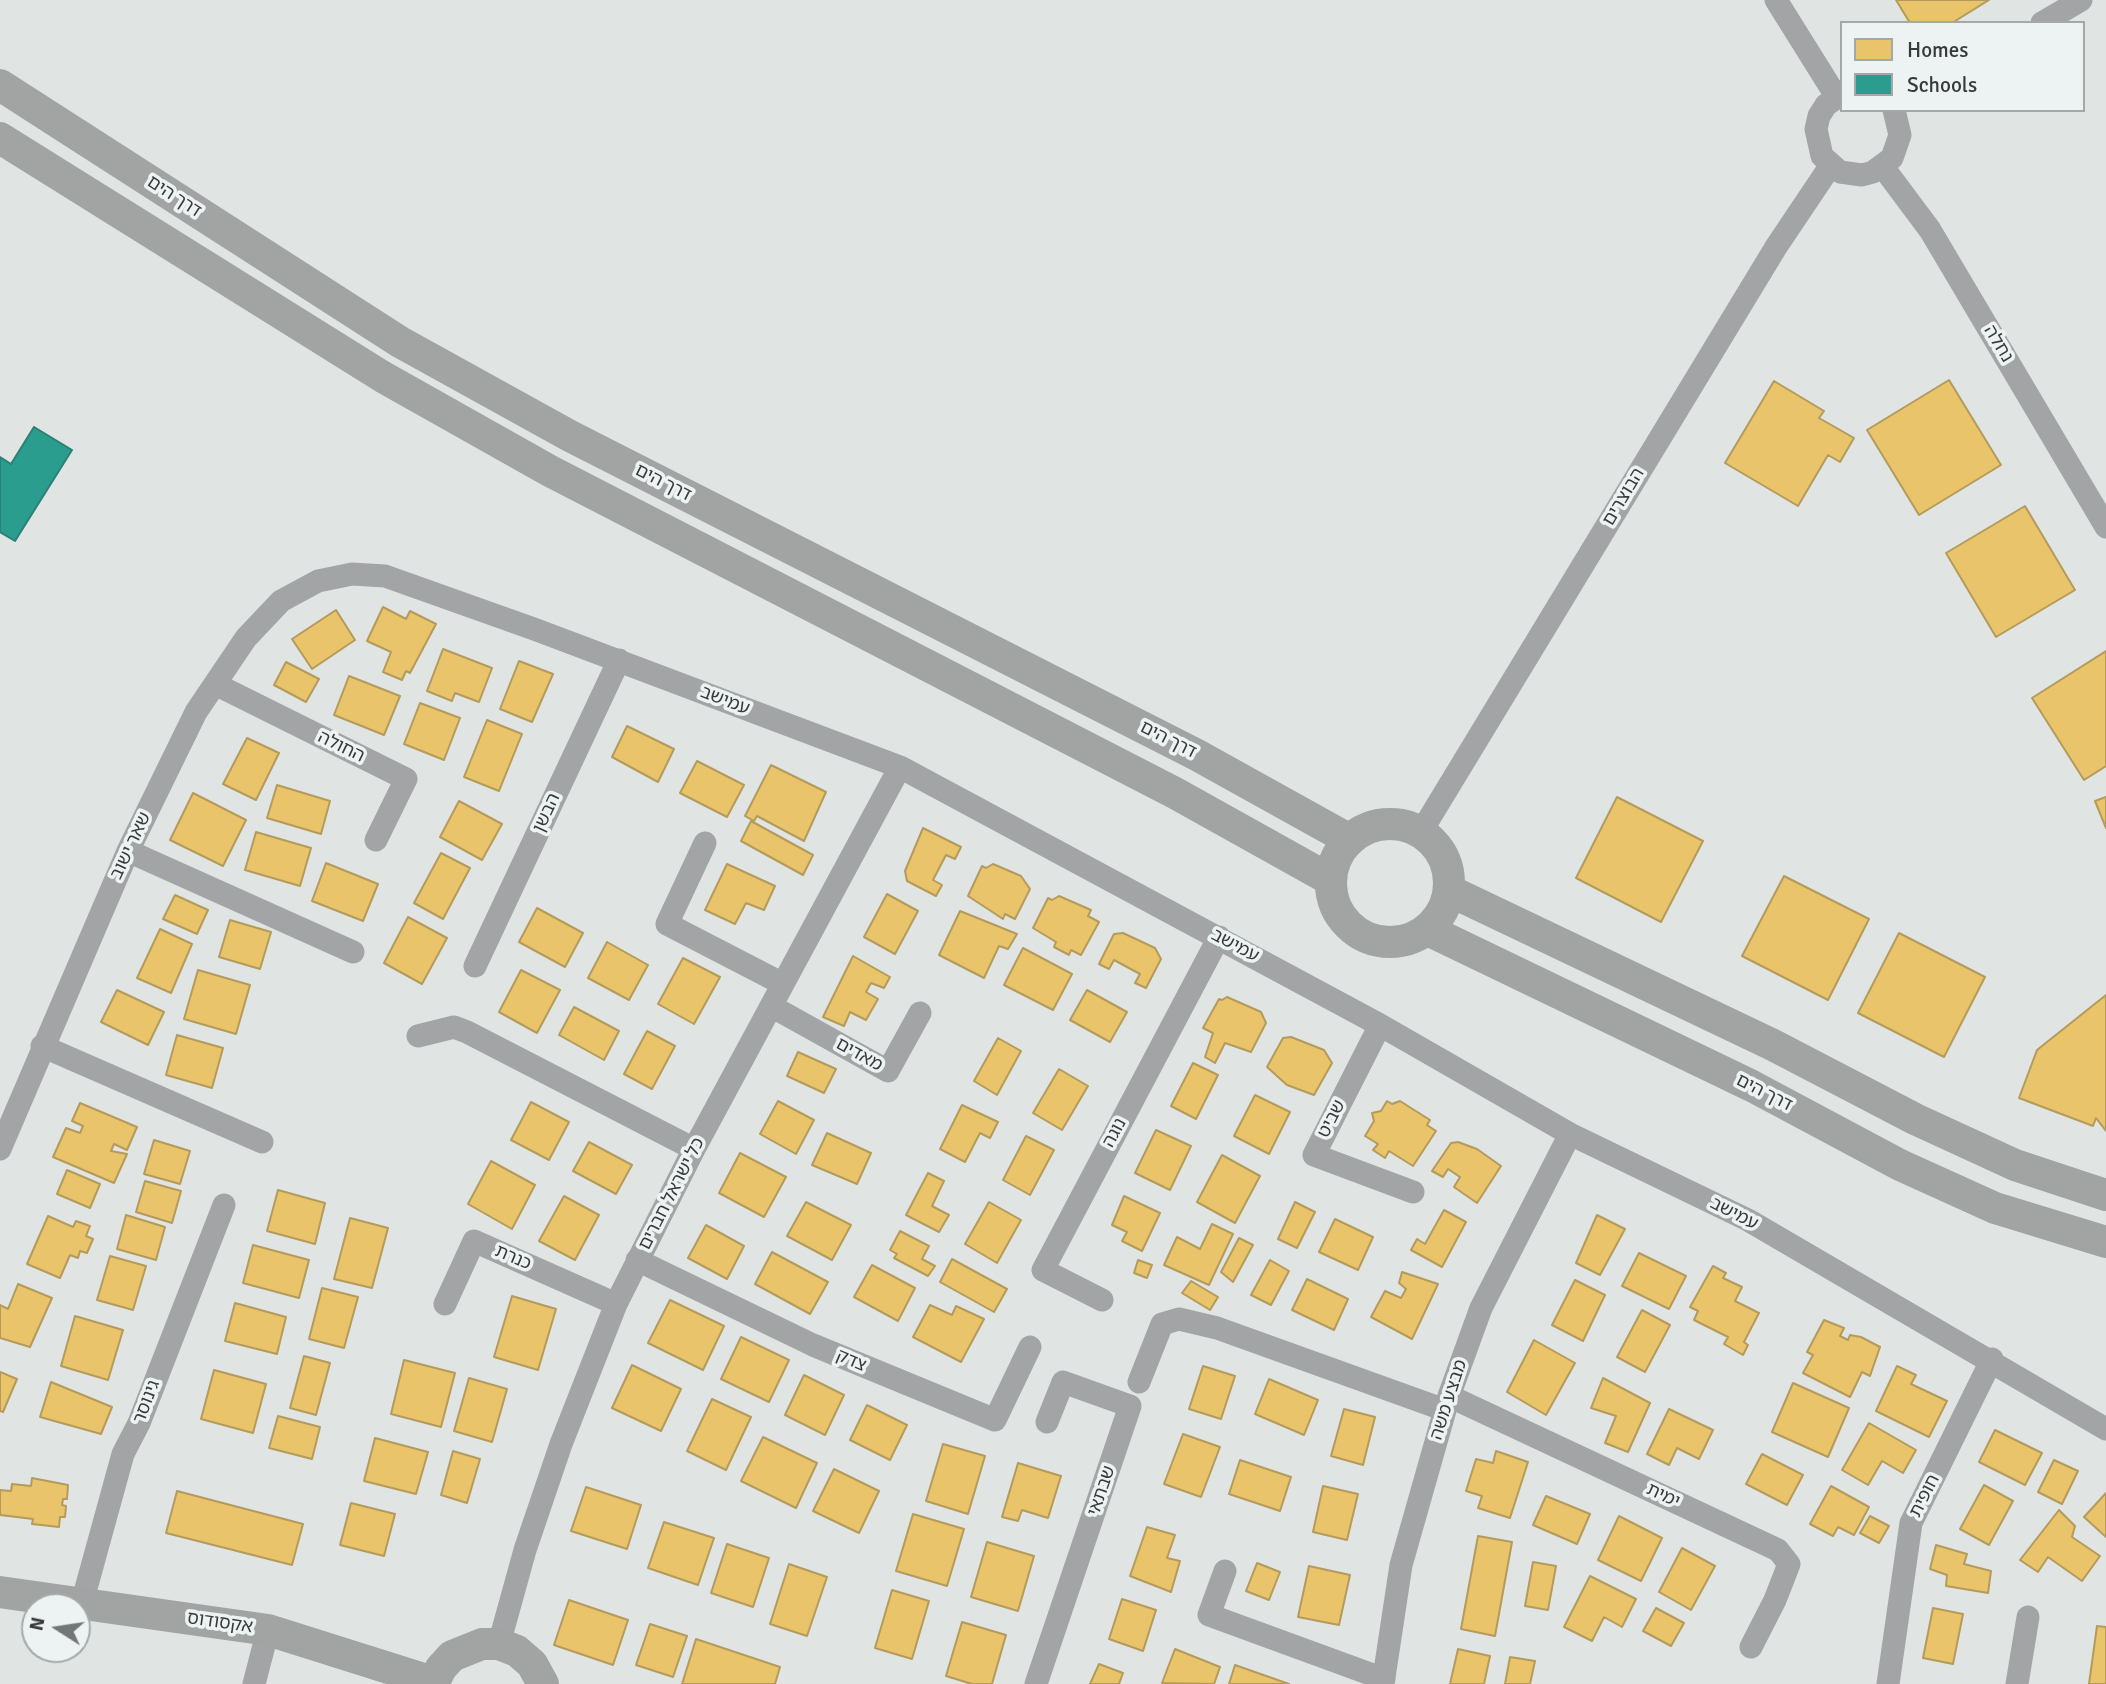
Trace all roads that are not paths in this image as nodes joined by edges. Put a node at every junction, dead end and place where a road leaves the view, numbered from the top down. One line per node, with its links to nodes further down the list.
1 (1776, 0): 5 (street)
2 (2081, 0): 3 (street)
3 (2045, 21)
4 (0, 85): 16 (street, דרך הים)
5 (1839, 95): 8 (street)
6 (1895, 112): 9 (street)
7 (0, 138): 20 (street)
8 (1831, 165): 9 (street); 15 (street, הבוצרים)
9 (1883, 167): 10 (street, נחלה)
10 (2106, 527)
11 (318, 581): 12 (street, עמישב); 13 (street, שאר ישוב)
12 (619, 660): 14 (street, עמישב); 25 (street, הבשן)
13 (215, 684): 17 (street, החולה); 19 (street, שאר ישוב)
14 (900, 767): 23 (street, עמישב); 26 (street, כל ישראל חברים)
15 (1421, 832): 16 (street); 21 (street)
16 (1350, 839): 20 (street)
17 (376, 840)
18 (705, 843): 26 (street)
19 (128, 851): 24 (street); 31 (street, שאר ישוב)
20 (1331, 880): 22 (street)
21 (1450, 891): 22 (street); 37 (street)
22 (1428, 930): 39 (street, דרך הים)
23 (1219, 937): 29 (street, עמישב); 41 (street, נוגה)
24 (353, 952)
25 (475, 966)
26 (783, 984): 27 (street, כל ישראל חברים)
27 (771, 1006): 28 (street, מאדים); 35 (street, כל ישראל חברים)
28 (920, 1013)
29 (1380, 1025): 32 (street, עמישב); 36 (street, שביט)
30 (418, 1036): 35 (street)
31 (42, 1046): 33 (street); 34 (street, שאר ישוב)
32 (1570, 1134): 45 (street, עמישב); 47 (street, מבצע משה)
33 (262, 1142)
34 (0, 1149)
35 (694, 1149): 40 (street, כל ישראל חברים)
36 (1413, 1192)
37 (2106, 1195)
38 (224, 1205): 52 (street, גינוסר)
39 (2106, 1242)
40 (637, 1260): 43 (street, כל ישראל חברים); 44 (street, צדק)
41 (1101, 1300)
42 (445, 1304): 43 (street, כנרת)
43 (616, 1304): 57 (street, כל ישראל חברים)
44 (1030, 1347)
45 (1992, 1359): 49 (street, עמישב); 64 (street, חופית)
46 (1139, 1382): 47 (street)
47 (1447, 1403): 58 (street, ימית); 59 (street, מבצע משה)
48 (1047, 1422): 63 (street, שבתאי)
49 (2106, 1429)
50 (1224, 1571): 59 (street)
51 (0, 1592): 53 (street, אקסודוס)
52 (85, 1593)
53 (21, 1595)
54 (91, 1604): 56 (street, אקסודוס)
55 (2028, 1617): 65 (street)
56 (268, 1630): 60 (street, אקסודוס); 61 (street)
57 (499, 1644): 60 (street); 62 (street)
58 (1751, 1647)
59 (1384, 1681)
60 (433, 1683)
61 (254, 1684)
62 (543, 1684)
63 (1036, 1684)
64 (1888, 1684)
65 (2017, 1684)

